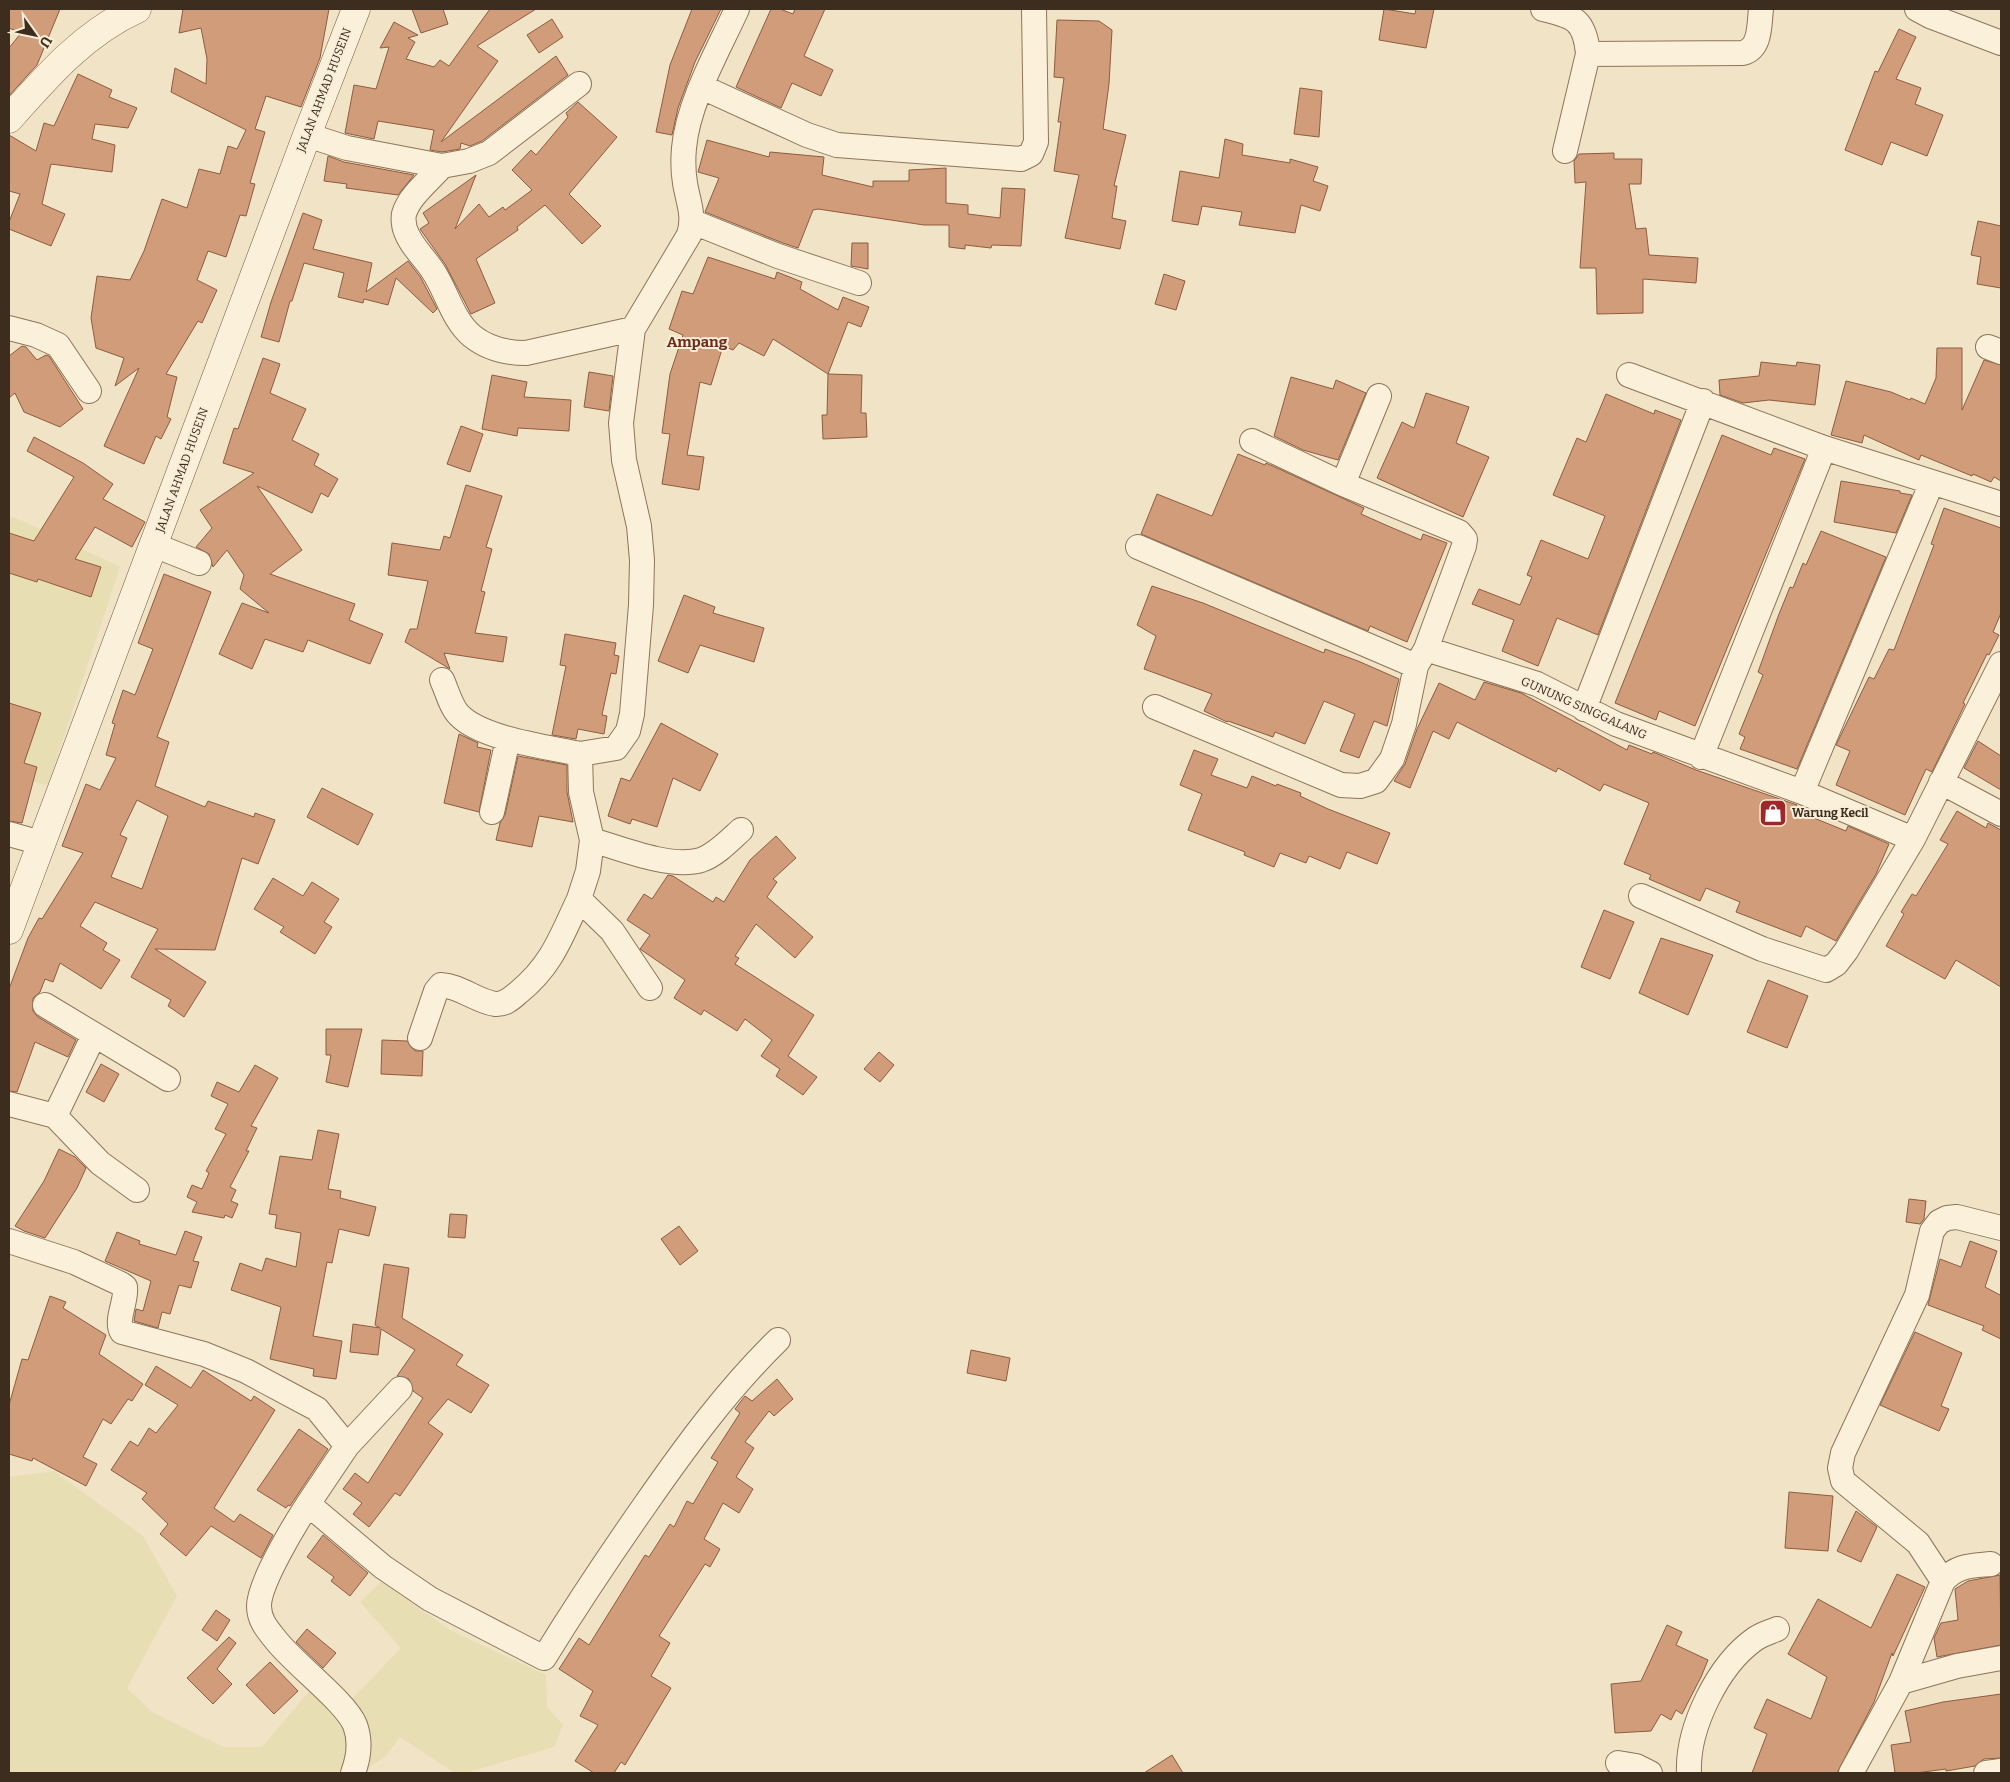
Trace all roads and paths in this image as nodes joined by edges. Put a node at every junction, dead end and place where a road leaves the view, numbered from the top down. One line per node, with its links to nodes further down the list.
1 (138, 9): 8 (main road)
2 (356, 9): 14 (main road, JALAN AHMAD HUSEIN)
3 (737, 9): 12 (street)
4 (1034, 9): 12 (street)
5 (1543, 9): 10 (street)
6 (1761, 9): 10 (street)
7 (1917, 9): 9 (street)
8 (109, 14): 13 (main road)
9 (2001, 43)
10 (1588, 54): 15 (street)
11 (579, 84): 16 (street)
12 (702, 87): 17 (street)
13 (9, 119)
14 (307, 135): 16 (street); 30 (main road, JALAN AHMAD HUSEIN)
15 (1565, 151)
16 (442, 166): 20 (street)
17 (693, 222): 18 (street); 20 (street)
18 (859, 283)
19 (9, 328): 22 (street)
20 (633, 329): 39 (street)
21 (1629, 375): 24 (street)
22 (88, 391)
23 (1379, 396): 28 (street)
24 (1703, 401): 26 (street); 37 (street)
25 (1252, 441): 28 (street)
26 (1824, 448): 27 (street); 40 (street)
27 (1932, 482): 29 (street); 42 (street)
28 (1344, 484): 33 (street)
29 (2001, 503)
30 (154, 545): 32 (street); 49 (main road, JALAN AHMAD HUSEIN)
31 (1138, 548): 33 (street, GUNUNG SINGGALANG)
32 (198, 563)
33 (1421, 657): 36 (street); 37 (street, GUNUNG SINGGALANG)
34 (2001, 664): 41 (street)
35 (442, 680): 38 (street)
36 (1155, 708)
37 (1584, 709): 40 (street, GUNUNG SINGGALANG)
38 (508, 739): 39 (street); 43 (street)
39 (580, 754): 48 (street)
40 (1700, 757): 42 (street, GUNUNG SINGGALANG)
41 (1941, 782): 44 (street); 47 (street)
42 (1802, 792): 47 (street, GUNUNG SINGGALANG)
43 (492, 812)
44 (2001, 814)
45 (741, 830): 48 (street)
46 (9, 834): 49 (street)
47 (1913, 839): 50 (street)
48 (592, 840): 51 (street)
49 (41, 843): 52 (main road, JALAN AHMAD HUSEIN)
50 (1641, 896)
51 (579, 899): 53 (street); 56 (street)
52 (9, 930)
53 (650, 988)
54 (46, 1005): 55 (street)
55 (94, 1035): 57 (street); 59 (street)
56 (420, 1038)
57 (168, 1079)
58 (9, 1104): 59 (street)
59 (55, 1116): 60 (street)
60 (137, 1190)
61 (2001, 1228): 68 (street)
62 (9, 1241): 65 (street)
63 (778, 1340): 66 (street)
64 (400, 1389): 65 (street)
65 (347, 1446): 66 (street)
66 (308, 1504): 74 (street)
67 (1991, 1564): 68 (street)
68 (1943, 1581): 71 (street)
69 (1777, 1629): 76 (street)
70 (2001, 1658): 71 (street)
71 (1901, 1682): 77 (street)
72 (1618, 1764): 75 (street)
73 (2001, 1771): 78 (street)
74 (353, 1773)
75 (1650, 1773)
76 (1689, 1773)
77 (1851, 1773)
78 (1986, 1773)

